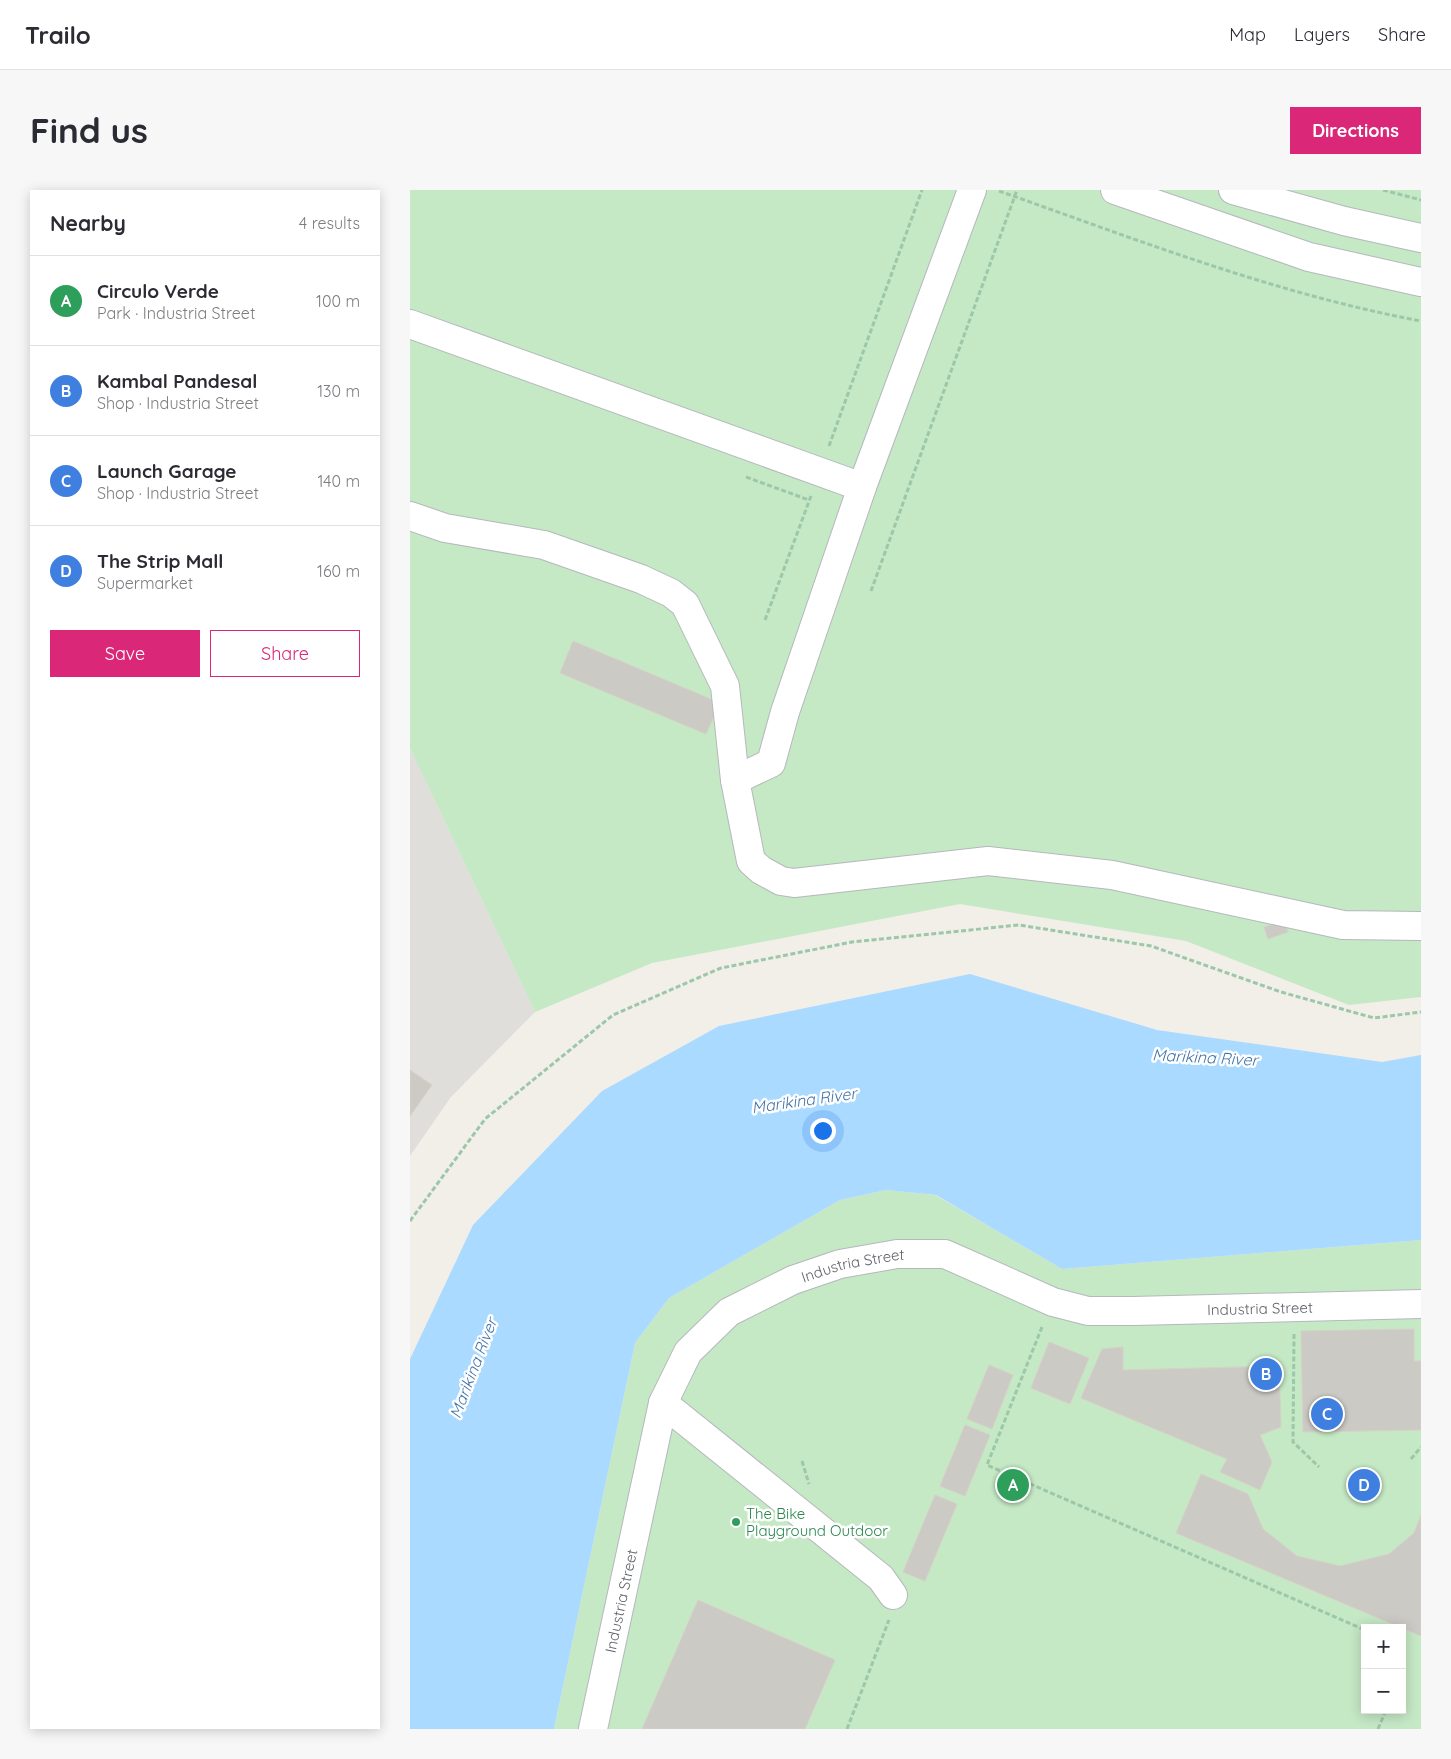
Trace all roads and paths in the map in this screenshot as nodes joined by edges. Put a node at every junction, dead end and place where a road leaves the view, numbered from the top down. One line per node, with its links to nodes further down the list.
1 (922, 190): 14 (path)
2 (972, 190): 15 (street)
3 (996, 190): 8 (path)
4 (1017, 190): 8 (path)
5 (1115, 190): 11 (street)
6 (1233, 190): 10 (street)
7 (1383, 190): 9 (path)
8 (1015, 196): 12 (path); 17 (path)
9 (1421, 200)
10 (1421, 238)
11 (1421, 282)
12 (1421, 321)
13 (410, 324): 14 (street)
14 (820, 472): 15 (street); 18 (path)
15 (862, 487): 19 (street)
16 (410, 516): 19 (street)
17 (871, 592)
18 (765, 620)
19 (735, 780): 20 (street)
20 (1421, 926)
21 (1421, 1012): 22 (path)
22 (410, 1221)
23 (1052, 1302): 25 (street, Industria Street); 26 (street, Industria Street); 31 (path)
24 (1421, 1304): 25 (street, Industria Street)
25 (1294, 1307): 29 (path)
26 (663, 1403): 30 (street); 33 (street, Industria Street)
27 (1421, 1447): 28 (path)
28 (1412, 1459)
29 (1319, 1466)
30 (893, 1595): 34 (path)
31 (1361, 1628)
32 (1384, 1714): 35 (path)
33 (593, 1729)
34 (847, 1729)
35 (1378, 1729)

